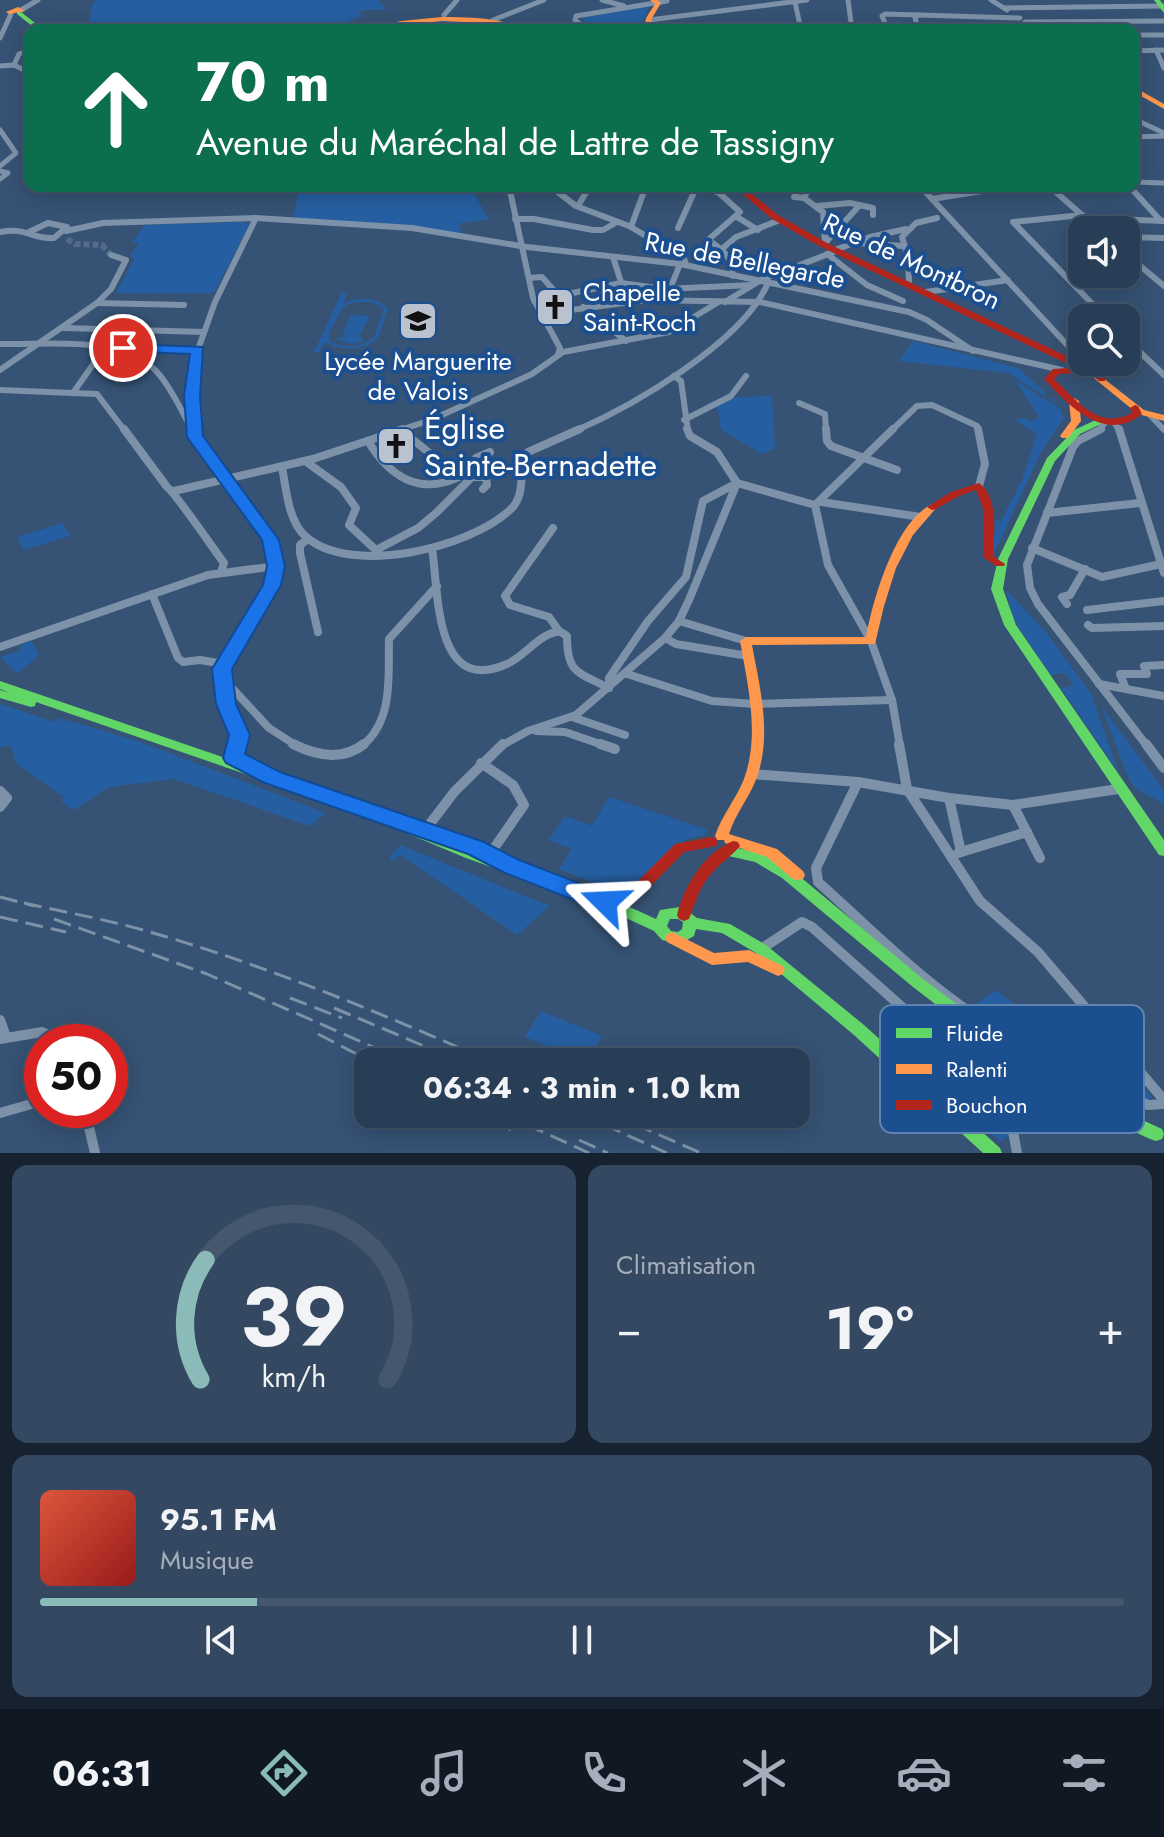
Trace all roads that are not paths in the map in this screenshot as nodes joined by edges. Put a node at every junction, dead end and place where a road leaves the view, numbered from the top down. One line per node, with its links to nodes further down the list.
1 (38, 0): 13 (street); 13 (street)
2 (457, 0): 14 (street)
3 (544, 0): 17 (street)
4 (602, 0): 11 (street)
5 (807, 0): 9 (street)
6 (848, 0): 27 (street)
7 (991, 0): 12 (street)
8 (659, 1): 11 (street); 24 (main road)
9 (795, 2): 25 (street); 26 (street)
10 (1162, 6): 12 (street)
11 (628, 7): 23 (street)
12 (1004, 8): 16 (street)
13 (12, 9): 20 (main road); 31 (street)
14 (444, 15): 17 (main road); 21 (main road)
15 (919, 15): 16 (street); 28 (street); 29 (street)
16 (1020, 18): 19 (street)
17 (493, 20): 22 (main road)
18 (1164, 21): 19 (street)
19 (1026, 22): 30 (street)
20 (33, 24)
21 (393, 24)
22 (506, 24)
23 (582, 24)
24 (648, 24)
25 (654, 24)
26 (800, 24)
27 (851, 24)
28 (884, 24)
29 (917, 24)
30 (1029, 24)
31 (2, 26): 34 (street)
32 (1140, 35): 33 (street)
33 (1164, 35)
34 (0, 38)
35 (1156, 50): 36 (street); 37 (street); 41 (street)
36 (1164, 50)
37 (1140, 51)
38 (24, 52): 39 (street)
39 (14, 65): 40 (street); 42 (street)
40 (0, 66)
41 (1164, 68)
42 (24, 70)
43 (1140, 93): 44 (main road)
44 (1164, 107)
45 (1140, 122): 47 (street)
46 (0, 130): 49 (street)
47 (1164, 134): 48 (street)
48 (1140, 136)
49 (2, 138): 50 (street)
50 (0, 169): 51 (street)
51 (0, 179)
52 (1164, 183): 53 (street)
53 (1140, 184)
54 (510, 192): 76 (street)
55 (554, 192): 68 (street)
56 (587, 192): 68 (street)
57 (644, 192): 82 (street)
58 (691, 192): 84 (street)
59 (718, 192): 72 (street)
60 (744, 192): 77 (main road, Rue de Montbron)
61 (808, 192): 69 (street)
62 (926, 192): 66 (street)
63 (976, 192): 66 (street)
64 (1054, 192): 71 (street)
65 (1139, 192): 80 (street)
66 (932, 199): 106 (street)
67 (860, 205): 69 (street); 70 (street); 97 (street)
68 (578, 206): 79 (street)
69 (818, 208): 97 (street)
70 (873, 215)
71 (1082, 216)
72 (737, 217): 87 (street); 96 (street)
73 (256, 218): 83 (street, Rue de Bellegarde); 94 (street, Rue de Bellegarde); 127 (street)
74 (937, 218): 85 (street)
75 (1068, 218): 104 (street)
76 (515, 219): 79 (street); 94 (street)
77 (780, 220): 87 (street); 97 (main road, Rue de Montbron)
78 (1140, 221): 80 (street)
79 (617, 222): 82 (street)
80 (1163, 222)
81 (39, 225): 83 (street); 86 (street); 88 (street)
82 (631, 227): 100 (street)
83 (64, 228): 89 (street)
84 (678, 228)
85 (906, 229): 93 (street); 95 (street)
86 (1, 230): 88 (street)
87 (758, 230): 96 (street)
88 (29, 232): 89 (street)
89 (58, 236): 92 (street)
90 (1140, 237): 91 (street)
91 (1164, 238)
92 (67, 239)
93 (853, 243): 95 (street); 97 (street)
94 (522, 246): 99 (street, Rue de Bellegarde); 103 (street)
95 (904, 246): 110 (street)
96 (723, 248): 102 (street)
97 (829, 248): 107 (street); 110 (main road, Rue de Montbron); 118 (street)
98 (111, 255): 120 (street)
99 (613, 257): 100 (street, Rue de Bellegarde); 109 (street)
100 (683, 264): 102 (street, Rue de Bellegarde); 113 (street)
101 (1140, 264): 105 (street)
102 (733, 276): 107 (street, Rue de Bellegarde)
103 (529, 278): 115 (street); 117 (street)
104 (1068, 279)
105 (1160, 279): 111 (street)
106 (1008, 280): 114 (street); 137 (street)
107 (755, 283): 108 (street, Rue de Bellegarde); 113 (street); 121 (street)
108 (768, 283): 119 (street); 125 (street, Rue de Bellegarde)
109 (623, 284): 113 (street); 115 (street); 116 (street)
110 (908, 284): 114 (main road, Rue de Montbron); 118 (street)
111 (1164, 286)
112 (1077, 288): 122 (street)
113 (670, 289)
114 (926, 292): 142 (main road, Rue de Montbron)
115 (556, 295): 117 (street); 124 (street)
116 (635, 300): 121 (street); 124 (street)
117 (534, 301): 132 (street)
118 (903, 301): 125 (street)
119 (760, 302): 121 (street); 129 (street); 148 (street)
120 (97, 303): 123 (street); 126 (street)
121 (721, 303): 128 (street)
122 (1092, 304)
123 (184, 305)
124 (583, 307): 128 (street)
125 (915, 314): 129 (street, Rue de Bellegarde)
126 (63, 328): 127 (street); 131 (street)
127 (204, 332): 135 (street)
128 (626, 341): 136 (street)
129 (949, 343): 143 (street)
130 (0, 344): 131 (street)
131 (39, 344): 133 (street); 146 (street)
132 (558, 345): 136 (street); 141 (street)
133 (106, 346): 134 (street); 153 (street)
134 (121, 348): 135 (street); 162 (street)
135 (198, 350): 162 (street)
136 (574, 350): 141 (street)
137 (1068, 351)
138 (1140, 352): 140 (street)
139 (1140, 356): 140 (street)
140 (1144, 356): 147 (street)
141 (557, 357): 160 (street)
142 (1068, 359)
143 (1023, 362): 144 (street); 151 (street)
144 (1068, 364)
145 (1068, 368): 151 (main road)
146 (0, 370)
147 (1164, 375)
148 (674, 376): 158 (street); 183 (street)
149 (746, 376): 158 (street)
150 (1096, 376): 156 (main road, Rue de Montbron)
151 (1049, 379): 154 (main road)
152 (0, 390): 153 (street)
153 (73, 393): 176 (street)
154 (1074, 401): 159 (main road); 186 (main road)
155 (799, 403): 165 (street)
156 (1135, 408): 157 (main road); 159 (main road)
157 (1158, 418): 159 (main road); 161 (street)
158 (684, 420): 174 (street)
159 (1105, 423): 169 (main road); 170 (street); 177 (street)
160 (401, 430): 163 (street); 163 (street)
161 (1164, 430)
162 (194, 434): 172 (street)
163 (368, 441): 166 (street)
164 (490, 452): 171 (street)
165 (863, 459): 168 (street); 173 (street); 178 (street)
166 (305, 461): 167 (street); 185 (street)
167 (282, 467): 172 (street); 182 (street)
168 (897, 470)
169 (1045, 470): 170 (street); 186 (main road)
170 (1061, 476): 179 (street)
171 (472, 477): 175 (street); 185 (street)
172 (225, 479): 176 (street); 187 (street)
173 (979, 486): 180 (main road); 186 (main road)
174 (736, 488): 178 (street); 196 (street); 213 (street)
175 (483, 489)
176 (174, 491): 190 (street)
177 (1140, 503): 179 (street); 188 (street)
178 (818, 504): 180 (street); 203 (street)
179 (1047, 513): 184 (street)
180 (921, 517): 203 (main road)
181 (553, 528): 199 (street)
182 (308, 539): 185 (street); 200 (street)
183 (432, 548): 185 (street); 191 (street)
184 (1032, 548): 189 (street); 210 (street)
185 (379, 551)
186 (998, 564): 230 (main road); 236 (main road)
187 (276, 566): 190 (street); 206 (street)
188 (1162, 567): 189 (street)
189 (1085, 569): 194 (street)
190 (221, 572): 192 (street)
191 (437, 586): 199 (street); 212 (street)
192 (152, 594): 204 (street); 206 (street)
193 (1164, 601): 195 (street)
194 (1067, 604)
195 (1087, 610)
196 (679, 621): 201 (street); 202 (street)
197 (1088, 625): 198 (street)
198 (1164, 626)
199 (559, 631): 213 (street)
200 (318, 632)
201 (665, 638): 205 (street); 208 (street)
202 (746, 641): 203 (main road); 205 (main road)
203 (871, 641): 217 (street)
204 (0, 646)
205 (748, 656): 218 (main road)
206 (224, 664): 212 (street)
207 (1164, 665): 214 (street)
208 (627, 674): 213 (street); 218 (street)
209 (0, 677): 221 (main road)
210 (1098, 683): 214 (street); 226 (street)
211 (0, 685): 221 (main road)
212 (222, 687): 224 (street)
213 (609, 688): 219 (street)
214 (1126, 689): 216 (street)
215 (0, 694): 221 (main road)
216 (1164, 696)
217 (892, 700): 218 (street); 229 (street)
218 (755, 704): 227 (main road)
219 (572, 717): 220 (street); 222 (street)
220 (528, 731): 223 (street); 225 (street)
221 (143, 733): 224 (main road)
222 (625, 735)
223 (615, 749)
224 (231, 760): 235 (main road)
225 (481, 763): 237 (street); 241 (street)
226 (1164, 768)
227 (752, 774): 228 (street); 239 (main road)
228 (858, 782): 229 (street); 255 (street)
229 (907, 789): 232 (street); 242 (street)
230 (1118, 789): 233 (street); 236 (main road)
231 (1, 790): 234 (street)
232 (949, 798): 233 (street); 242 (street)
233 (1013, 805): 238 (street)
234 (0, 807)
235 (361, 809): 237 (main road); 237 (main road)
236 (1137, 813): 240 (main road)
237 (426, 830): 241 (main road); 244 (main road)
238 (1027, 832): 242 (street); 243 (street)
239 (721, 845): 245 (main road); 246 (main road); 247 (main road); 254 (main road)
240 (1164, 851)
241 (490, 854): 244 (main road)
242 (956, 854): 256 (street)
243 (1040, 858)
244 (511, 866): 245 (main road)
245 (548, 880): 247 (main road)
246 (687, 918): 247 (main road); 248 (main road); 249 (main road)
247 (663, 919): 248 (main road)
248 (672, 938): 251 (main road)
249 (738, 938): 250 (main road); 251 (main road)
250 (761, 949): 252 (main road); 253 (street)
251 (734, 957): 252 (main road)
252 (790, 976): 260 (main road)
253 (901, 1005)
254 (945, 1005)
255 (960, 1005)
256 (1083, 1005)
257 (0, 1020): 259 (street)
258 (24, 1034): 259 (street)
259 (3, 1038)
260 (880, 1049)
261 (1144, 1078): 262 (street)
262 (1164, 1102): 263 (street)
263 (1144, 1103)
264 (24, 1106): 265 (street)
265 (0, 1113)
266 (89, 1128): 271 (street)
267 (1144, 1128): 270 (main road)
268 (972, 1133): 272 (main road)
269 (1013, 1133): 273 (street)
270 (1156, 1134)
271 (95, 1153)
272 (994, 1153)
273 (1017, 1153)

